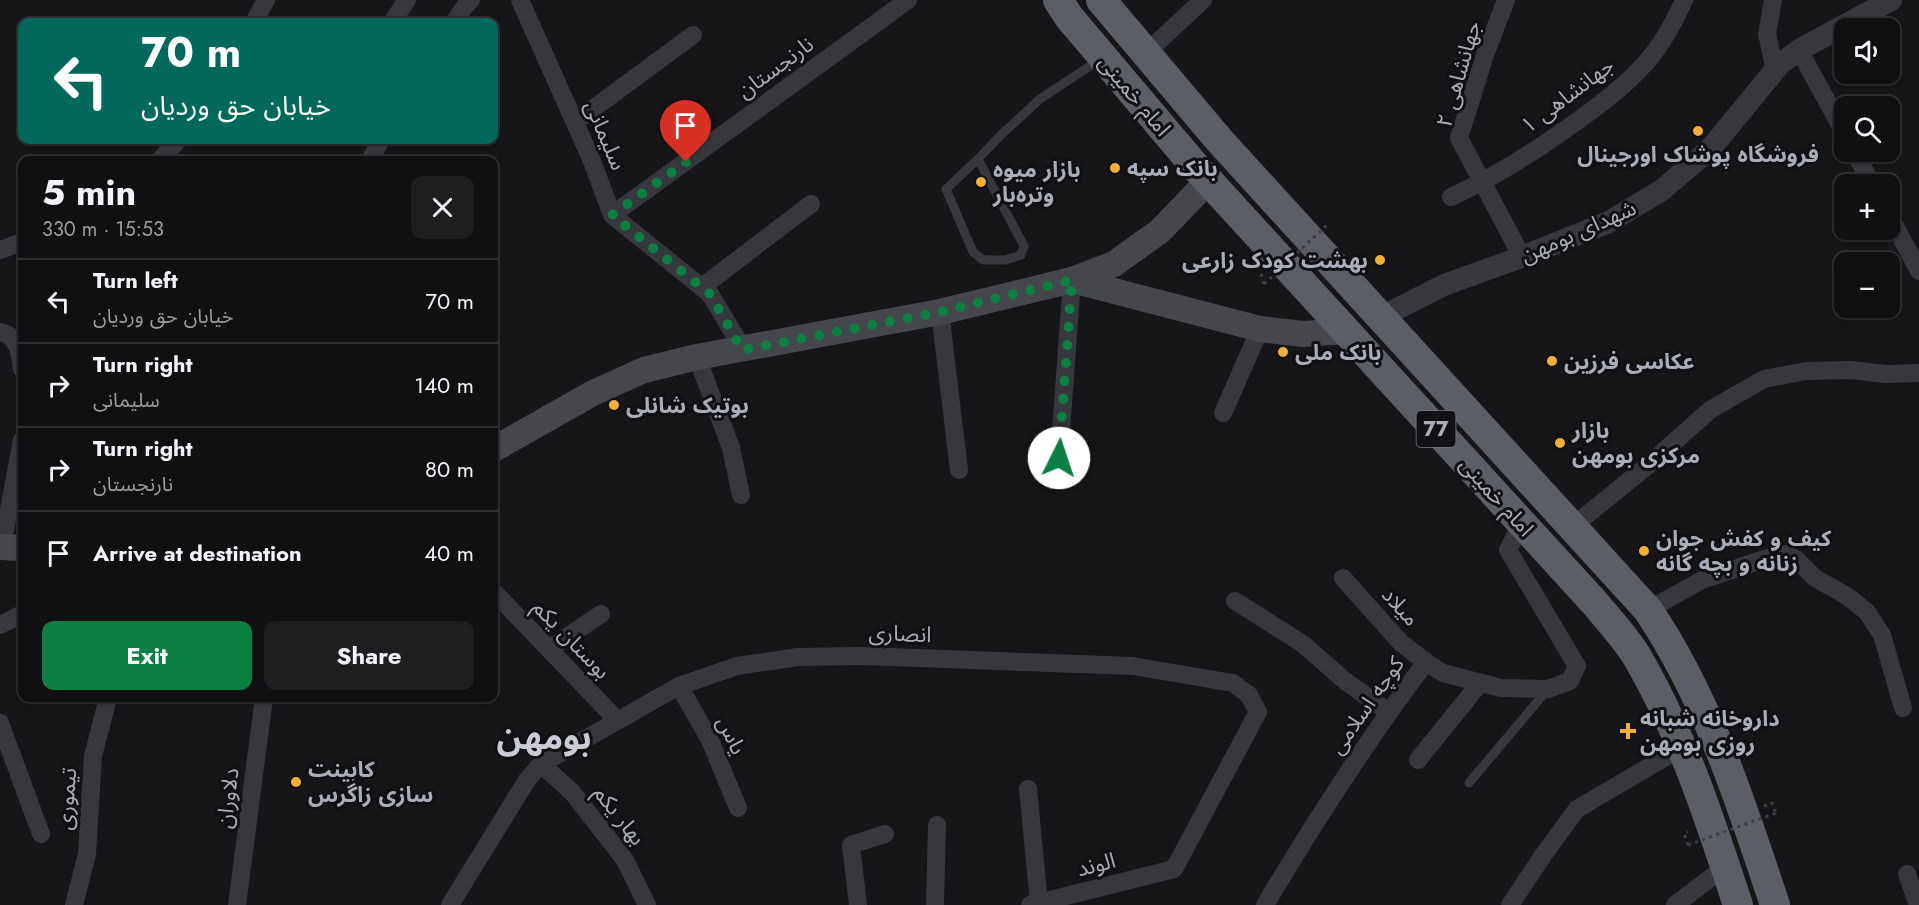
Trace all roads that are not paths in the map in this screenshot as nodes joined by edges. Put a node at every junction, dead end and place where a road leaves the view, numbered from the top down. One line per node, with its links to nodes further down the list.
1 (266, 0): 13 (street)
2 (407, 0): 14 (street)
3 (471, 0): 15 (street)
4 (520, 0): 22 (street, سلیمانی)
5 (908, 0): 30 (street, نارنجستان)
6 (1058, 0): 19 (highway, امام خمینی / 77)
7 (1101, 0): 18 (highway, امام خمینی / 77)
8 (1203, 0): 18 (street)
9 (1506, 0): 27 (street, جهانشاهی ۲)
10 (1683, 0): 27 (street, جهانشاهی ۱)
11 (1773, 0): 20 (street)
12 (1891, 0): 17 (street, شهدای بومهن)
13 (256, 18)
14 (395, 18)
15 (457, 18)
16 (693, 35): 22 (street)
17 (1799, 50): 20 (street, شهدای بومهن); 21 (street)
18 (1146, 53): 39 (highway, امام خمینی / 77)
19 (1104, 57): 25 (lane); 26 (highway, امام خمینی / 77)
20 (1775, 70): 34 (street, شهدای بومهن)
21 (1834, 114)
22 (575, 122): 30 (street, سلیمانی)
23 (174, 144): 24 (street)
24 (164, 156)
25 (978, 159): 25 (lane)
26 (1209, 180): 36 (main road); 42 (highway, امام خمینی / 77)
27 (1483, 183): 28 (street, جهانشاهی ۱); 34 (street, جهانشاهی ۲)
28 (1451, 197)
29 (811, 204): 37 (street)
30 (612, 215): 37 (street)
31 (1900, 236): 35 (street)
32 (18, 243): 33 (street)
33 (0, 250)
34 (1522, 257): 39 (street, شهدای بومهن)
35 (1919, 271)
36 (1072, 280): 38 (main road); 40 (main road); 49 (street)
37 (702, 287): 44 (street)
38 (940, 312): 44 (main road); 50 (street)
39 (1382, 317): 54 (highway, امام خمینی / 77)
40 (1260, 329): 42 (main road); 47 (street)
41 (0, 332): 43 (street)
42 (1347, 332): 53 (highway, امام خمینی / 77)
43 (18, 345)
44 (742, 350): 45 (main road)
45 (697, 357): 48 (main road); 52 (street)
46 (1919, 373): 54 (street)
47 (1224, 413)
48 (498, 447)
49 (1059, 458)
50 (959, 470)
51 (18, 471): 55 (street)
52 (741, 495)
53 (1522, 523): 67 (street); 74 (highway, امام خمینی / 77)
54 (1573, 526): 59 (highway, امام خمینی / 77)
55 (8, 547)
56 (1344, 578): 64 (street, میلاد)
57 (498, 596): 63 (street, بوستان یکم)
58 (1235, 601): 71 (street)
59 (1648, 610): 70 (street); 98 (highway, امام خمینی / 77)
60 (601, 614): 63 (street)
61 (18, 616): 62 (street)
62 (0, 625)
63 (549, 649): 72 (street, بوستان یکم)
64 (1426, 662): 65 (street, کوچه اسلامی); 71 (street, کوچه اسلامی)
65 (1480, 683): 67 (street, کوچه اسلامی); 76 (street)
66 (679, 686): 72 (street, انصاری); 80 (street, یاس); 85 (street, انصاری)
67 (1548, 689): 78 (lane)
68 (107, 702): 88 (street, تیموری)
69 (263, 702): 89 (street, دلاوران)
70 (1903, 708)
71 (1388, 712): 94 (street, کوچه اسلامی)
72 (617, 720): 77 (street, انصاری)
73 (0, 723): 75 (street)
74 (1681, 748): 84 (highway, امام خمینی / 77); 95 (street)
75 (6, 755): 82 (street)
76 (1418, 760)
77 (541, 764): 90 (street, انصاری); 91 (street, بهار یکم)
78 (1469, 783)
79 (1028, 789): 87 (street)
80 (738, 808)
81 (937, 825): 93 (street)
82 (41, 834)
83 (885, 834): 92 (street)
84 (1725, 867): 96 (street); 97 (highway, امام خمینی / 77)
85 (1174, 869): 87 (street, الوند)
86 (1907, 874): 99 (street)
87 (1034, 904)
88 (74, 905)
89 (237, 905)
90 (450, 905)
91 (646, 905)
92 (858, 905)
93 (935, 905)
94 (1265, 905)
95 (1510, 905)
96 (1675, 905)
97 (1738, 905)
98 (1774, 905)
99 (1918, 905)

